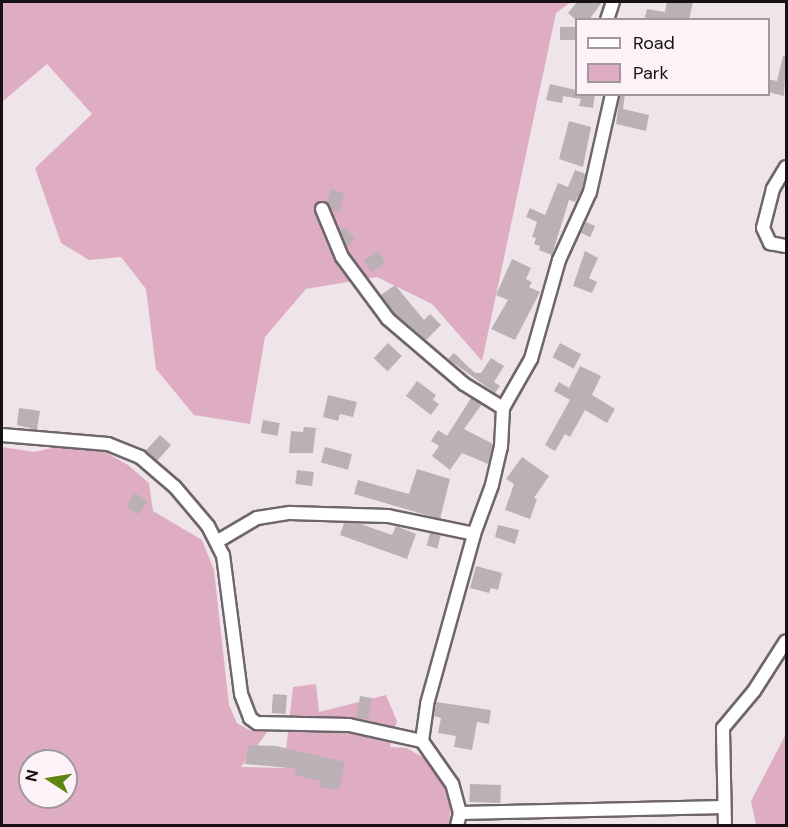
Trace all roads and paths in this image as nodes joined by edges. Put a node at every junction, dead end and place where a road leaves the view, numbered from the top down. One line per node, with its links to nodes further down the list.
1 (613, 2): 2 (street)
2 (608, 18)
3 (612, 96): 7 (street)
4 (786, 167): 6 (street)
5 (322, 209): 7 (street)
6 (786, 246)
7 (503, 408): 9 (street)
8 (2, 435): 10 (street)
9 (474, 534): 10 (street); 12 (street)
10 (218, 541): 12 (street)
11 (786, 641): 13 (street)
12 (422, 741): 14 (street)
13 (724, 807): 14 (street); 15 (street)
14 (458, 819)
15 (725, 825)

